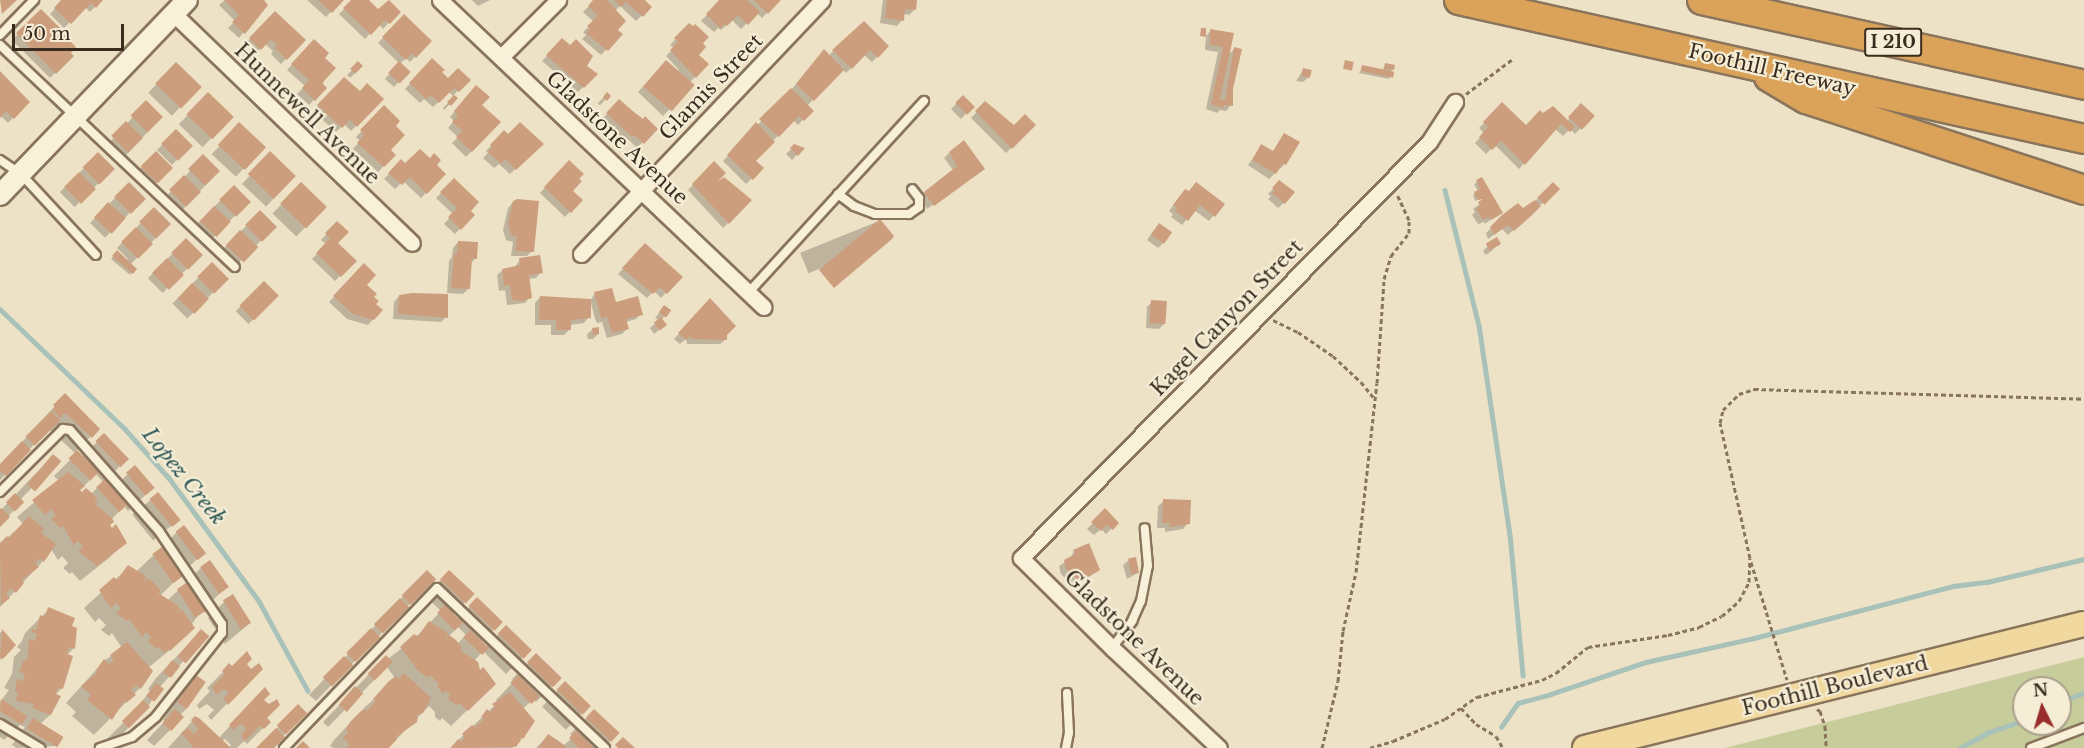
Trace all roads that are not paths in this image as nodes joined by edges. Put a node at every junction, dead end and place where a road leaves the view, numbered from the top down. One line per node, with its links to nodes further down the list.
1 (34, 0): 8 (lane)
2 (440, 0): 10 (street, Gladstone Avenue)
3 (558, 0): 10 (street)
4 (822, 0): 20 (street, Glamis Street)
5 (1459, 0): 11 (highway, Foothill Freeway)
6 (1702, 0): 12 (highway, I 210)
7 (180, 7): 15 (street); 24 (street, Hunnewell Avenue)
8 (0, 35)
9 (0, 45): 15 (lane)
10 (501, 57): 20 (street, Gladstone Avenue)
11 (1749, 64): 16 (highway, Foothill Freeway); 21 (highway)
12 (2084, 85)
13 (924, 101): 22 (lane)
14 (1455, 102): 32 (street, Kagel Canyon Street)
15 (76, 116): 18 (street); 27 (lane)
16 (2084, 139)
17 (0, 160): 18 (lane)
18 (21, 174): 23 (street); 26 (lane)
19 (912, 189): 22 (lane)
20 (642, 190): 25 (street, Glamis Street); 28 (street, Gladstone Avenue)
21 (2084, 190)
22 (838, 194): 28 (lane)
23 (0, 195)
24 (412, 243)
25 (580, 254)
26 (96, 255)
27 (235, 267)
28 (749, 292): 29 (street, Gladstone Avenue)
29 (764, 307)
30 (0, 492): 39 (lane)
31 (1145, 528): 34 (lane)
32 (1021, 558): 34 (street, Gladstone Avenue)
33 (2084, 624): 44 (main road, Foothill Boulevard)
34 (1112, 648): 43 (street, Gladstone Avenue)
35 (1068, 693): 42 (lane)
36 (0, 724): 38 (lane)
37 (2084, 728): 45 (lane)
38 (40, 748)
39 (100, 748)
40 (284, 748): 41 (lane)
41 (605, 748)
42 (1066, 748)
43 (1218, 748)
44 (1585, 748)
45 (2031, 748)

